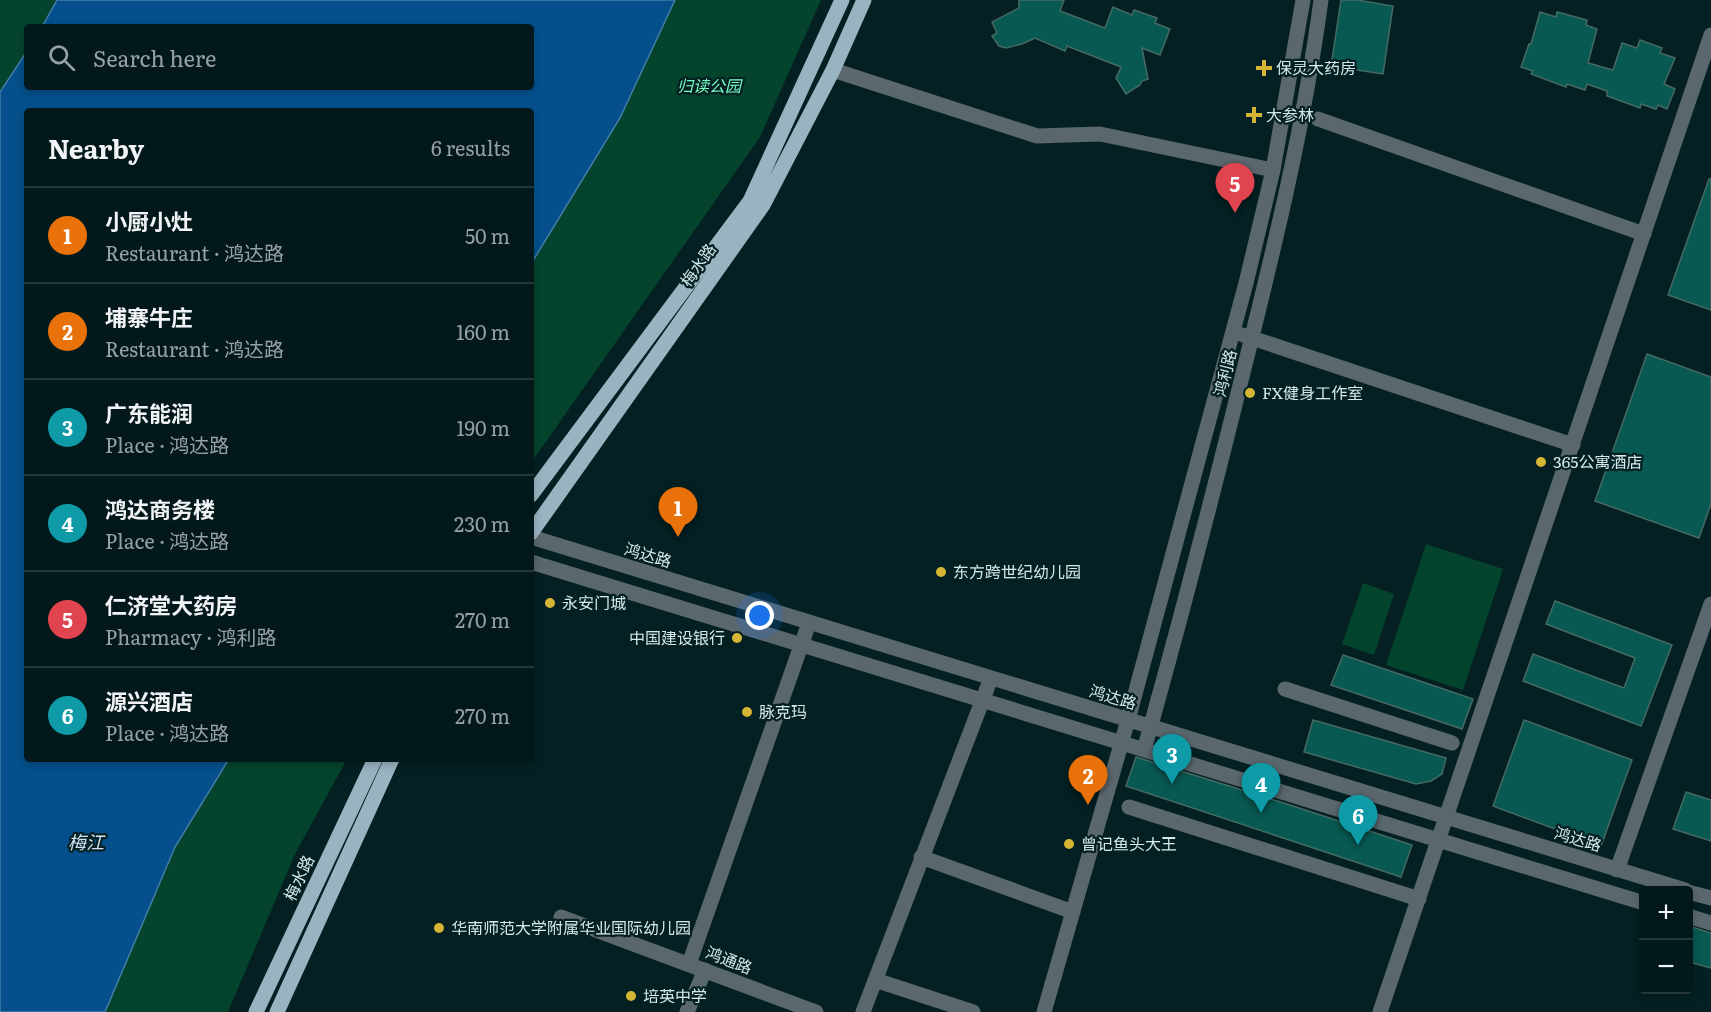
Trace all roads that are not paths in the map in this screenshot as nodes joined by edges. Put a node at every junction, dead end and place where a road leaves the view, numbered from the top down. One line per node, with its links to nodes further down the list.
1 (842, 0): 13 (main road, 梅水路)
2 (864, 0): 6 (main road, 梅水路)
3 (1304, 0): 8 (street, 鸿利路)
4 (1321, 0): 11 (street, 鸿利路)
5 (1711, 35): 9 (street)
6 (833, 70): 8 (street); 14 (main road, 梅水路)
7 (1318, 119): 9 (street)
8 (1272, 170): 10 (street, 鸿利路)
9 (1644, 234): 12 (street)
10 (1233, 332): 11 (street); 23 (street, 鸿利路)
11 (1252, 338): 12 (street); 24 (street, 鸿利路)
12 (1573, 445): 31 (street)
13 (534, 491)
14 (534, 531)
15 (534, 536): 18 (street, 鸿达路)
16 (534, 563): 19 (street)
17 (1711, 604): 34 (street)
18 (809, 623): 19 (street); 20 (street, 鸿达路)
19 (801, 645): 22 (street); 44 (street)
20 (990, 678): 22 (street); 23 (street, 鸿达路)
21 (1285, 689): 26 (street)
22 (982, 700): 25 (street); 33 (street)
23 (1128, 720): 24 (street, 鸿达路); 25 (street, 鸿利路)
24 (1151, 727): 27 (street, 鸿利路); 31 (street, 鸿达路)
25 (1122, 743): 27 (street); 40 (street, 鸿利路)
26 (1452, 743)
27 (1144, 750): 32 (street)
28 (374, 762): 47 (main road, 梅水路)
29 (391, 762): 48 (main road, 梅水路)
30 (1129, 807): 38 (street)
31 (1447, 818): 32 (street); 34 (street, 鸿达路)
32 (1440, 840): 38 (street); 39 (street)
33 (921, 857): 40 (street); 46 (street)
34 (1617, 870): 35 (street, 鸿达路)
35 (1670, 886)
36 (1693, 893): 37 (street, 鸿达路)
37 (1711, 898)
38 (1419, 899): 54 (street)
39 (1639, 901)
40 (1073, 912): 53 (street, 鸿利路)
41 (561, 917): 44 (street, 鸿通路)
42 (1693, 917): 43 (street)
43 (1711, 923)
44 (689, 964): 45 (street, 鸿通路)
45 (705, 970): 49 (street); 50 (street, 鸿通路)
46 (875, 980): 51 (street); 52 (street)
47 (256, 1012)
48 (277, 1012)
49 (687, 1012)
50 (816, 1012)
51 (863, 1012)
52 (973, 1012)
53 (1044, 1012)
54 (1380, 1012)

